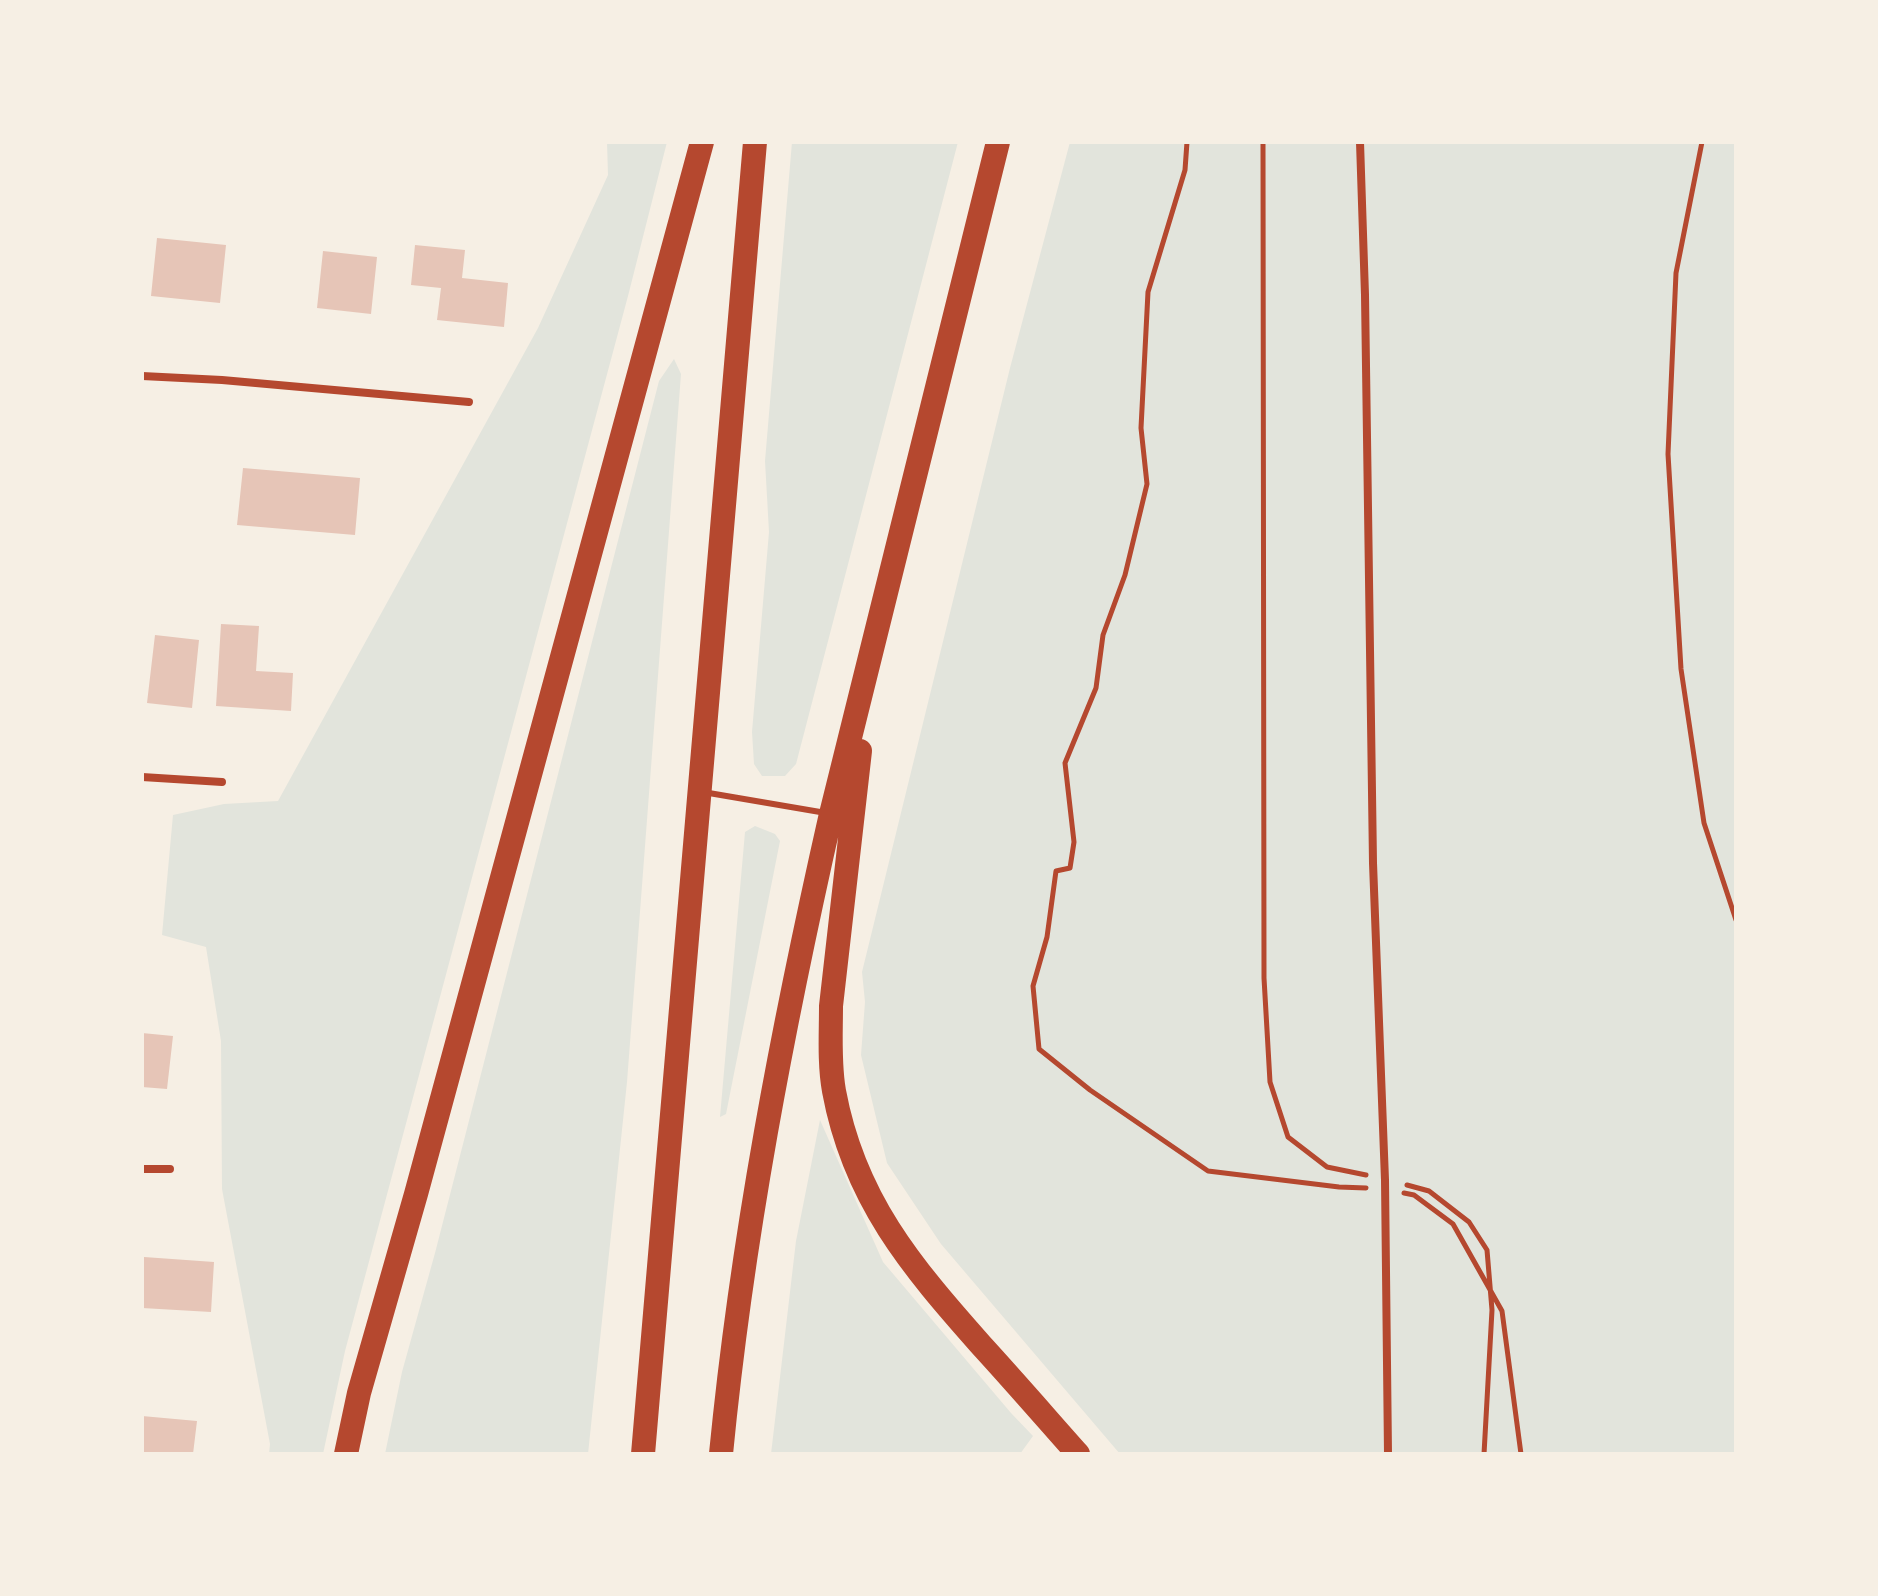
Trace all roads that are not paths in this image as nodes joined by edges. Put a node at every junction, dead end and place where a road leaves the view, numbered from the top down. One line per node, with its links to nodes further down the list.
1 (702, 142): 14 (highway)
2 (755, 142): 10 (highway)
3 (998, 142): 7 (highway)
4 (1360, 142): 18 (street)
5 (142, 376): 6 (street)
6 (469, 402)
7 (870, 662): 11 (highway); 17 (highway)
8 (142, 777): 9 (street)
9 (222, 782)
10 (700, 792): 11 (lane); 15 (highway)
11 (831, 814): 16 (highway)
12 (142, 1169): 13 (street)
13 (170, 1169)
14 (346, 1454)
15 (643, 1454)
16 (721, 1454)
17 (1078, 1454)
18 (1388, 1454)

